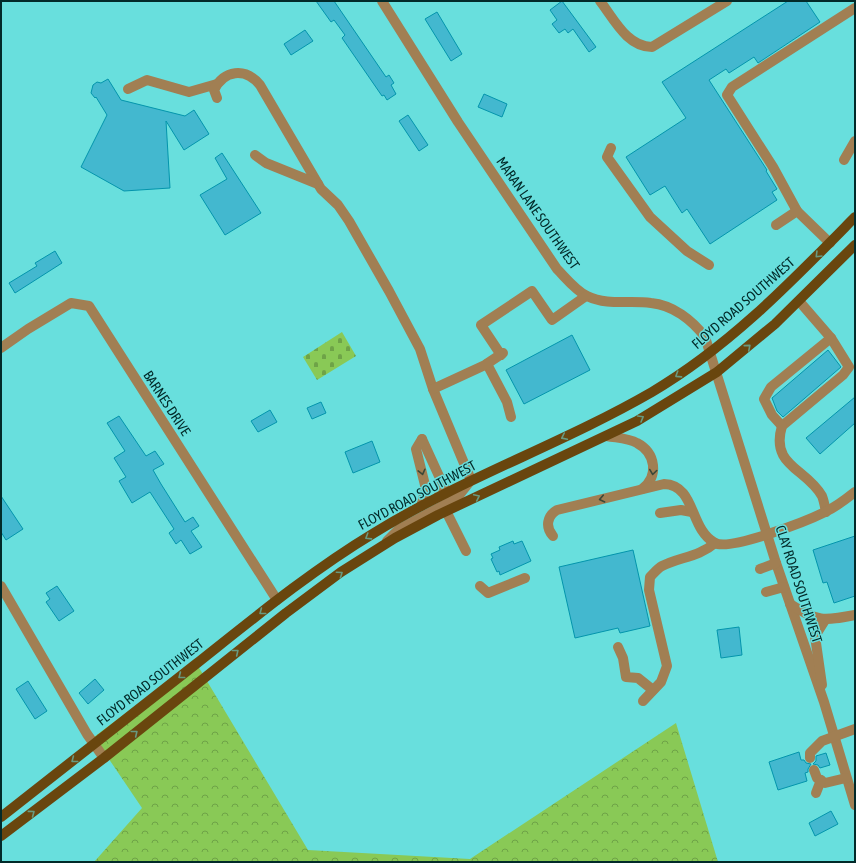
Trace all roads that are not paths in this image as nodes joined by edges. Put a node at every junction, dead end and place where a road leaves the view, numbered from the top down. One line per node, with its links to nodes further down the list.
1 (382, 1): 20 (street, MARAN LANE SOUTHWEST)
2 (600, 1): 3 (street)
3 (727, 1)
4 (855, 8): 14 (street)
5 (218, 84): 6 (street); 7 (street); 13 (street)
6 (128, 89)
7 (217, 98)
8 (855, 141): 10 (street)
9 (611, 148): 19 (street)
10 (852, 154): 12 (street)
11 (254, 155): 13 (street)
12 (844, 160)
13 (318, 184): 27 (street)
14 (797, 211): 16 (street); 17 (street)
15 (855, 217): 17 (main road, FLOYD ROAD SOUTHWEST)
16 (776, 225)
17 (830, 243): 24 (main road, FLOYD ROAD SOUTHWEST, one-way to 24)
18 (855, 245): 21 (main road, FLOYD ROAD SOUTHWEST)
19 (709, 264)
20 (586, 296): 24 (street, MARAN LANE SOUTHWEST); 25 (street)
21 (799, 301): 22 (street); 26 (main road, FLOYD ROAD SOUTHWEST, one-way to 21)
22 (831, 338): 29 (street); 29 (street)
23 (1, 348): 52 (street, BARNES DRIVE)
24 (711, 354): 26 (street, MARAN LANE SOUTHWEST); 31 (main road, FLOYD ROAD SOUTHWEST, one-way to 31)
25 (487, 364): 27 (street); 28 (street)
26 (717, 372): 30 (main road, FLOYD ROAD SOUTHWEST, one-way to 26); 40 (street, CLAY ROAD SOUTHWEST)
27 (433, 389): 31 (street)
28 (511, 417)
29 (782, 426): 38 (street)
30 (606, 436): 32 (street, one-way to 32); 36 (main road, FLOYD ROAD SOUTHWEST, one-way to 30)
31 (471, 480): 34 (main road, FLOYD ROAD SOUTHWEST); 43 (street)
32 (640, 490): 37 (street); 41 (street, one-way to 41)
33 (855, 492): 38 (street)
34 (438, 497): 35 (main road, FLOYD ROAD SOUTHWEST); 35 (street, one-way to 35)
35 (421, 506): 52 (main road, FLOYD ROAD SOUTHWEST, one-way to 52)
36 (446, 511): 43 (main road, FLOYD ROAD SOUTHWEST); 44 (street)
37 (692, 512): 39 (street); 42 (street)
38 (826, 512): 40 (street)
39 (660, 513)
40 (767, 533): 42 (street); 45 (street, CLAY ROAD SOUTHWEST)
41 (552, 536)
42 (715, 543): 57 (street)
43 (379, 548): 63 (main road, FLOYD ROAD SOUTHWEST, one-way to 43)
44 (466, 551)
45 (776, 564): 46 (street); 50 (street, CLAY ROAD SOUTHWEST)
46 (760, 569)
47 (525, 578): 49 (street)
48 (1, 586): 62 (street)
49 (480, 586)
50 (784, 587): 51 (street); 53 (street, CLAY ROAD SOUTHWEST)
51 (766, 592)
52 (277, 600): 62 (main road, FLOYD ROAD SOUTHWEST, one-way to 62)
53 (790, 604): 55 (street); 59 (street, CLAY ROAD SOUTHWEST)
54 (855, 615): 55 (street)
55 (825, 620): 59 (street)
56 (618, 647): 57 (street)
57 (653, 690): 58 (street)
58 (643, 701)
59 (824, 702): 61 (street, CLAY ROAD SOUTHWEST)
60 (855, 729): 61 (street)
61 (834, 736): 64 (street); 66 (street, CLAY ROAD SOUTHWEST)
62 (94, 744): 63 (street); 70 (main road, FLOYD ROAD SOUTHWEST, one-way to 70)
63 (104, 758): 71 (main road, FLOYD ROAD SOUTHWEST, one-way to 63)
64 (810, 758)
65 (814, 770): 67 (street)
66 (846, 778): 67 (street); 69 (street, CLAY ROAD SOUTHWEST)
67 (821, 780): 68 (street)
68 (816, 793)
69 (855, 805)
70 (1, 817)
71 (1, 836)

